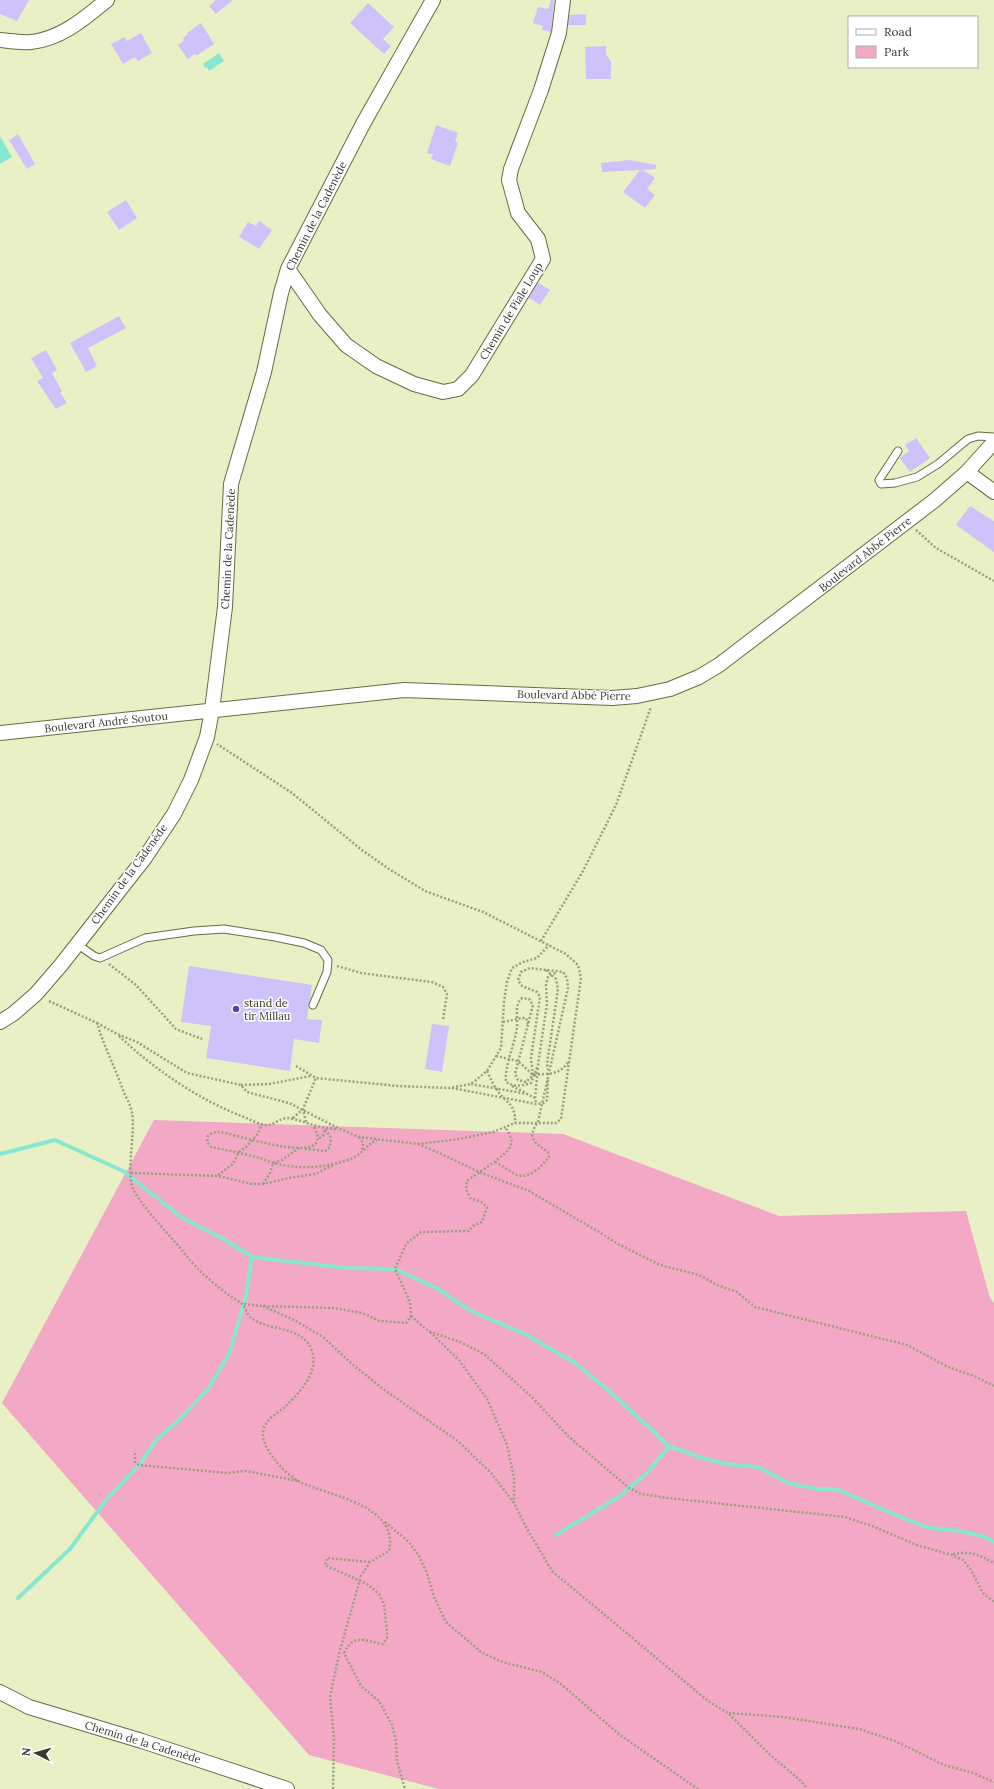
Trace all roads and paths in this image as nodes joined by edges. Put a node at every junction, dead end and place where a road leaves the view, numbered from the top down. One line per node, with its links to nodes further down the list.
1 (107, 0): 4 (street)
2 (433, 0): 5 (street, Chemin de la Cadenède)
3 (563, 0): 5 (street, Chemin de Piale Loup)
4 (0, 40)
5 (288, 269): 14 (street, Chemin de la Cadenède)
6 (994, 437): 8 (lane)
7 (994, 442): 9 (street, Boulevard Abbé Pierre)
8 (898, 451)
9 (967, 472): 10 (street); 11 (street, Boulevard Abbé Pierre)
10 (994, 492)
11 (908, 520): 12 (path); 13 (street, Boulevard Abbé Pierre)
12 (994, 581)
13 (655, 693): 14 (street, Boulevard Abbé Pierre); 17 (path)
14 (212, 710): 15 (street, Boulevard André Soutou); 16 (street, Chemin de la Cadenède)
15 (0, 733)
16 (207, 737): 17 (path); 18 (street, Chemin de la Cadenède)
17 (541, 940): 19 (path)
18 (77, 944): 20 (lane); 25 (street, Chemin de la Cadenède)
19 (549, 945): 30 (path); 38 (path)
20 (100, 958): 21 (lane); 34 (path)
21 (328, 960): 26 (lane); 27 (path)
22 (545, 970): 23 (path); 24 (path); 44 (path)
23 (557, 972): 24 (path); 42 (path)
24 (551, 974): 39 (path); 42 (path)
25 (36, 994): 29 (street, Chemin de la Cadenède); 31 (path)
26 (313, 1005)
27 (443, 1020)
28 (517, 1020): 30 (path); 32 (path); 32 (path); 36 (path)
29 (0, 1022)
30 (502, 1022): 35 (path)
31 (97, 1023): 33 (path); 80 (path)
32 (529, 1024): 37 (path)
33 (117, 1034): 48 (path); 62 (path)
34 (202, 1039)
35 (496, 1056): 36 (path); 41 (path)
36 (510, 1059): 37 (path); 49 (path)
37 (518, 1061): 44 (path); 44 (path)
38 (570, 1061): 42 (path); 59 (path)
39 (538, 1065): 43 (path); 44 (path)
40 (296, 1066): 45 (path)
41 (487, 1071): 47 (path); 51 (path)
42 (548, 1073): 43 (path); 55 (path)
43 (537, 1074): 44 (path); 54 (path)
44 (533, 1075): 49 (path)
45 (311, 1076): 46 (path); 48 (path)
46 (316, 1078): 50 (path); 57 (path)
47 (471, 1084): 50 (path); 51 (path)
48 (241, 1085): 57 (path)
49 (512, 1086): 52 (path)
50 (449, 1088): 53 (path)
51 (496, 1090): 52 (path); 53 (path)
52 (527, 1094): 54 (path)
53 (505, 1098): 56 (path); 61 (path)
54 (535, 1098): 56 (path)
55 (543, 1103): 56 (path); 59 (path)
56 (536, 1104)
57 (303, 1109): 58 (path); 60 (path); 66 (path)
58 (292, 1118): 60 (path); 62 (path)
59 (538, 1122): 61 (path); 76 (path)
60 (307, 1123): 63 (path)
61 (515, 1123): 64 (path)
62 (262, 1124): 70 (path)
63 (314, 1127): 65 (path); 68 (path)
64 (505, 1127): 71 (path); 76 (path)
65 (325, 1129): 66 (path); 68 (path); 73 (path)
66 (340, 1129): 67 (path)
67 (359, 1137): 69 (path); 74 (path)
68 (318, 1140): 73 (path)
69 (377, 1140): 71 (path); 74 (path)
70 (251, 1141): 72 (path); 75 (path); 75 (path)
71 (418, 1144): 79 (path)
72 (299, 1148): 73 (path); 77 (path)
73 (305, 1149)
74 (362, 1152): 78 (path)
75 (238, 1153): 77 (path); 81 (path)
76 (495, 1162): 79 (path)
77 (273, 1163): 78 (path); 82 (path)
78 (335, 1164): 82 (path)
79 (479, 1172): 85 (path); 87 (path)
80 (131, 1173): 81 (path); 83 (path)
81 (218, 1176): 82 (path)
82 (263, 1184)
83 (243, 1304): 84 (path); 89 (path)
84 (263, 1306): 85 (path); 90 (path)
85 (411, 1316): 86 (path)
86 (428, 1330): 90 (path); 92 (path)
87 (994, 1386)
88 (134, 1453): 89 (path)
89 (299, 1481): 91 (path)
90 (514, 1503): 98 (path)
91 (384, 1522): 93 (path); 103 (path)
92 (952, 1555): 94 (path); 96 (path)
93 (370, 1562): 95 (path); 95 (path)
94 (994, 1563)
95 (359, 1580): 101 (path); 102 (path)
96 (994, 1602)
97 (0, 1692): 100 (street, Chemin de la Cadenède)
98 (728, 1713): 99 (path); 104 (path)
99 (994, 1782)
100 (287, 1789)
101 (333, 1789)
102 (405, 1789)
103 (698, 1789)
104 (807, 1789)

